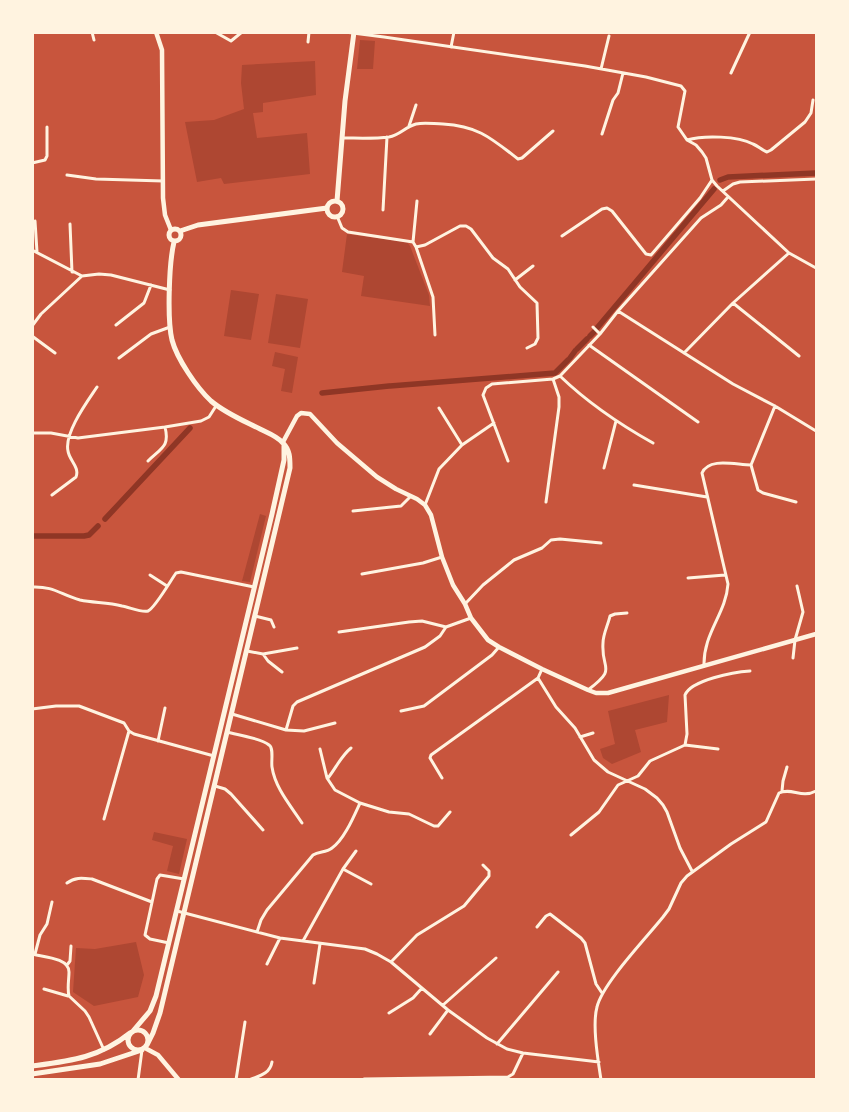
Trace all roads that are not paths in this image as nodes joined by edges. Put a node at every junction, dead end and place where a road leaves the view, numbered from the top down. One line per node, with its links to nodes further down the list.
1 (92, 32): 11 (street)
2 (156, 32): 30 (street)
3 (215, 32): 4 (street)
4 (242, 32)
5 (309, 32): 12 (street)
6 (345, 32): 9 (street)
7 (454, 32): 13 (street)
8 (750, 32): 16 (street)
9 (354, 33): 13 (street); 24 (main road)
10 (609, 36): 14 (street)
11 (94, 40)
12 (308, 42)
13 (451, 46): 14 (street)
14 (601, 69): 15 (street)
15 (622, 73): 22 (street); 25 (street)
16 (731, 73)
17 (813, 100): 25 (street)
18 (416, 105): 20 (street)
19 (47, 127): 26 (street)
20 (409, 127): 21 (street); 23 (street)
21 (553, 131)
22 (602, 134)
23 (386, 137): 24 (street); 36 (street)
24 (342, 138): 33 (main road)
25 (687, 140): 29 (street)
26 (32, 163)
27 (67, 175): 30 (street)
28 (816, 179): 31 (street)
29 (712, 180): 31 (street); 42 (street)
30 (163, 181): 40 (street)
31 (723, 191): 32 (street)
32 (728, 196): 47 (street); 56 (street)
33 (337, 201): 35 (main road); 37 (main road)
34 (417, 201): 44 (street)
35 (327, 208): 37 (main road); 41 (main road)
36 (383, 210)
37 (337, 216): 44 (street)
38 (35, 221): 46 (street)
39 (70, 224): 50 (street)
40 (171, 230): 41 (main road); 43 (main road)
41 (180, 231): 43 (main road)
42 (562, 236)
43 (174, 242): 54 (main road)
44 (413, 242): 45 (street)
45 (416, 247): 52 (street); 62 (street)
46 (35, 251): 50 (street)
47 (789, 253): 49 (street); 55 (street)
48 (533, 266): 52 (street)
49 (816, 268)
50 (72, 272): 51 (street)
51 (82, 276): 53 (street); 58 (street)
52 (515, 280): 65 (street)
53 (151, 285): 54 (street); 57 (street)
54 (170, 290): 59 (main road)
55 (733, 303): 67 (street); 68 (street)
56 (618, 311): 61 (street); 67 (street)
57 (116, 325)
58 (32, 326)
59 (170, 327): 69 (street); 73 (main road)
60 (593, 327): 61 (street)
61 (600, 334): 64 (street)
62 (435, 335)
63 (32, 336): 66 (street)
64 (589, 345): 70 (street); 77 (street)
65 (527, 348)
66 (55, 353)
67 (684, 353): 74 (street)
68 (799, 356)
69 (119, 358)
70 (560, 376): 71 (street); 76 (street)
71 (553, 379): 78 (street); 94 (street)
72 (97, 387): 82 (street)
73 (216, 406): 79 (street); 83 (main road)
74 (775, 406): 80 (street); 88 (street)
75 (439, 408): 85 (street)
76 (616, 421): 84 (street); 89 (street)
77 (698, 422)
78 (494, 423): 85 (street); 87 (street)
79 (165, 427): 82 (street); 86 (street)
80 (816, 432)
81 (32, 433): 82 (street)
82 (69, 437): 91 (street)
83 (283, 442): 92 (street); 107 (main road); 110 (main road)
84 (653, 442)
85 (462, 445): 96 (street)
86 (148, 461)
87 (508, 461)
88 (751, 465): 93 (street); 95 (street)
89 (604, 468)
90 (634, 485): 93 (street)
91 (52, 495)
92 (410, 496): 96 (street); 97 (street)
93 (707, 497): 102 (street)
94 (546, 502)
95 (796, 502)
96 (425, 505): 99 (street)
97 (353, 511)
98 (601, 542): 108 (street)
99 (442, 557): 100 (street); 108 (street)
100 (362, 574)
101 (150, 575): 104 (street)
102 (726, 575): 103 (street); 122 (street)
103 (688, 578)
104 (167, 586): 106 (street); 107 (street)
105 (797, 586): 116 (street)
106 (32, 587)
107 (254, 587): 143 (main road)
108 (465, 604): 111 (street)
109 (627, 612): 127 (street)
110 (255, 616): 113 (street); 119 (main road)
111 (471, 618): 112 (street); 118 (street)
112 (446, 626): 114 (street); 133 (street)
113 (274, 628)
114 (340, 632)
115 (816, 634): 116 (street)
116 (794, 640): 121 (street); 122 (street)
117 (297, 648): 120 (street)
118 (499, 648): 123 (street); 130 (street)
119 (247, 651): 120 (street); 131 (main road)
120 (263, 654): 125 (street)
121 (792, 658)
122 (704, 666): 127 (street)
123 (542, 669): 126 (street); 127 (street)
124 (750, 671): 139 (street)
125 (282, 672)
126 (538, 678): 137 (street); 146 (street)
127 (588, 690)
128 (165, 708): 138 (street)
129 (32, 710): 134 (street)
130 (401, 711)
131 (232, 714): 133 (street); 135 (main road)
132 (335, 723): 133 (street)
133 (286, 730)
134 (129, 731): 138 (street); 153 (street)
135 (228, 732): 148 (main road); 154 (street)
136 (593, 733): 137 (street)
137 (580, 736): 147 (street)
138 (158, 741): 143 (street)
139 (685, 745): 142 (street); 147 (street)
140 (351, 748): 145 (street)
141 (320, 750): 145 (street)
142 (718, 750)
143 (214, 756): 161 (main road)
144 (786, 767): 149 (street)
145 (327, 778): 151 (street)
146 (442, 778)
147 (627, 780): 156 (street); 160 (street)
148 (214, 786): 155 (street); 167 (main road)
149 (782, 791): 150 (street); 160 (street)
150 (816, 791)
151 (360, 803): 152 (street); 169 (street)
152 (450, 812)
153 (104, 819)
154 (302, 823)
155 (264, 830)
156 (571, 835)
157 (356, 851): 159 (street)
158 (483, 865): 177 (street)
159 (343, 869): 163 (street); 171 (street)
160 (692, 871): 184 (street)
161 (185, 880): 165 (street); 166 (main road)
162 (67, 884): 165 (street)
163 (371, 884)
164 (52, 902): 175 (street)
165 (152, 902): 172 (street)
166 (177, 911): 167 (street); 172 (main road)
167 (184, 913): 169 (street); 193 (main road)
168 (537, 927): 184 (street)
169 (257, 932): 170 (street)
170 (280, 938): 171 (street); 178 (street)
171 (303, 942): 173 (street)
172 (170, 943): 190 (main road)
173 (320, 944): 177 (street); 181 (street)
174 (71, 946): 179 (street)
175 (34, 954): 179 (street)
176 (496, 958): 186 (street)
177 (391, 962): 182 (street)
178 (267, 964)
179 (67, 965): 185 (street)
180 (558, 972): 192 (street)
181 (314, 983)
182 (422, 988): 186 (street); 188 (street)
183 (44, 989): 185 (street)
184 (602, 993): 197 (street)
185 (69, 996): 194 (street)
186 (443, 1005): 187 (street)
187 (448, 1010): 191 (street); 192 (street)
188 (389, 1013)
189 (245, 1022): 203 (street)
190 (131, 1032): 193 (main road); 193 (main road); 194 (main road)
191 (430, 1034)
192 (497, 1044): 195 (street)
193 (145, 1048): 199 (main road); 201 (street); 202 (street)
194 (104, 1051): 198 (main road)
195 (523, 1054): 197 (street); 200 (street)
196 (272, 1062): 204 (street)
197 (599, 1062): 205 (street)
198 (32, 1066)
199 (32, 1074)
200 (364, 1079)
201 (138, 1080)
202 (179, 1080)
203 (236, 1080)
204 (249, 1080)
205 (601, 1080)

